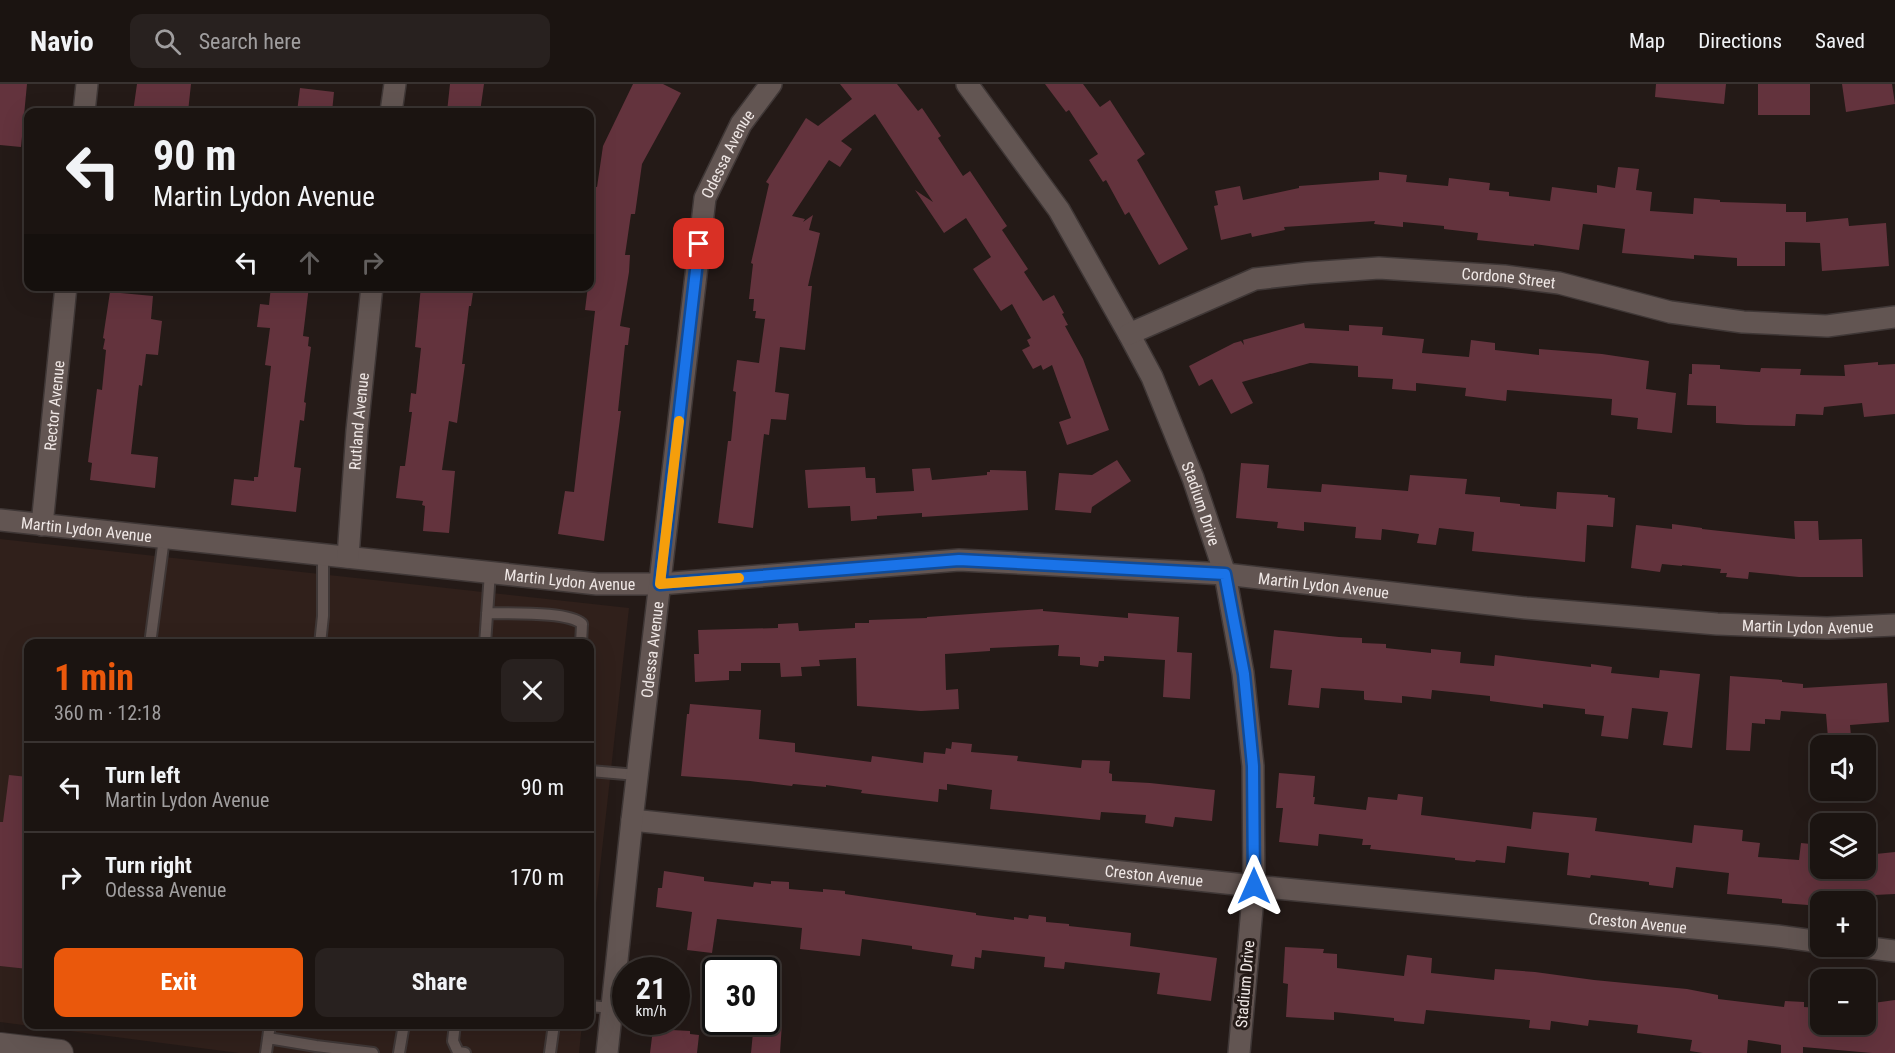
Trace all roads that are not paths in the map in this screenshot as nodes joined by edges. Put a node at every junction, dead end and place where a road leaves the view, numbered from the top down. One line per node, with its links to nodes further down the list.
1 (87, 84): 5 (street)
2 (395, 84): 6 (street)
3 (771, 84): 18 (street, Odessa Avenue)
4 (967, 84): 10 (street, Stadium Drive)
5 (84, 108)
6 (392, 108)
7 (65, 291): 12 (street, Rector Avenue)
8 (371, 291): 15 (street, Rutland Avenue)
9 (1895, 317): 10 (street, Cordone Street)
10 (1129, 334): 17 (street, Stadium Drive)
11 (0, 520): 12 (street, Martin Lydon Avenue)
12 (42, 525): 13 (street, Martin Lydon Avenue)
13 (164, 538): 14 (street, Martin Lydon Avenue); 21 (lane)
14 (324, 554): 15 (street, Martin Lydon Avenue); 22 (lane)
15 (348, 557): 16 (street, Martin Lydon Avenue)
16 (489, 572): 18 (street, Martin Lydon Avenue); 19 (lane)
17 (1225, 574): 18 (street, Martin Lydon Avenue); 20 (street, Martin Lydon Avenue); 28 (street, Stadium Drive)
18 (660, 584): 26 (street, Odessa Avenue)
19 (487, 613): 23 (lane); 24 (lane)
20 (1895, 625)
21 (151, 639)
22 (321, 639)
23 (485, 639)
24 (581, 639)
25 (594, 771): 26 (lane)
26 (637, 775): 27 (street, Odessa Avenue)
27 (632, 820): 28 (street, Creston Avenue); 32 (street, Odessa Avenue)
28 (1254, 886): 29 (street, Creston Avenue); 48 (street, Stadium Drive)
29 (1810, 941)
30 (1876, 949): 31 (street)
31 (1895, 951)
32 (617, 957)
33 (594, 1006): 34 (lane)
34 (612, 1008): 47 (street, Odessa Avenue)
35 (269, 1029): 39 (lane)
36 (403, 1029): 44 (lane)
37 (454, 1029): 45 (lane)
38 (553, 1029): 46 (lane)
39 (268, 1038): 42 (lane); 43 (lane)
40 (0, 1046): 41 (street)
41 (60, 1053)
42 (266, 1053)
43 (373, 1053)
44 (399, 1053)
45 (465, 1053)
46 (550, 1053)
47 (607, 1053)
48 (1239, 1053)

